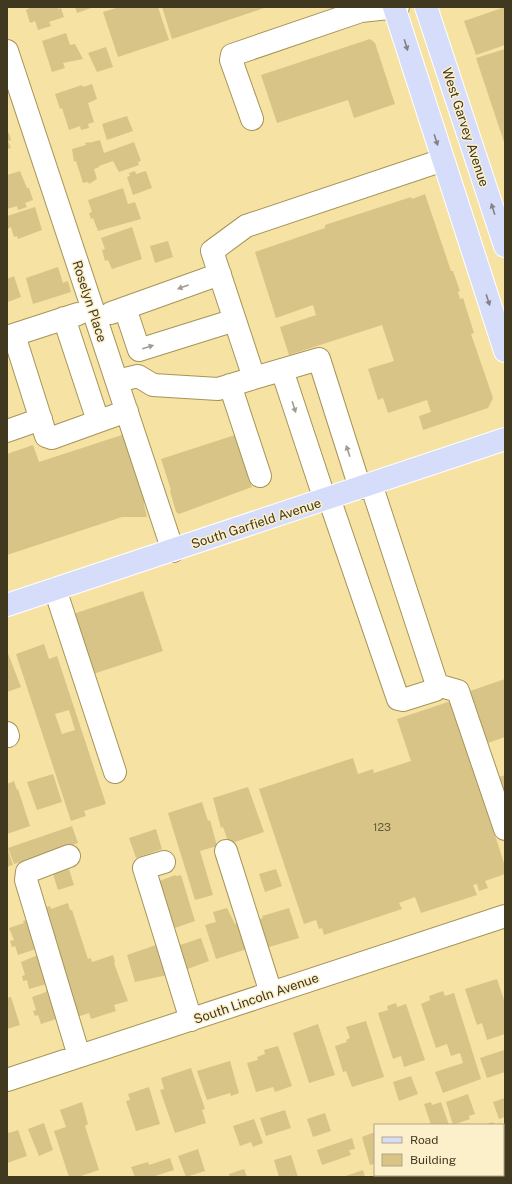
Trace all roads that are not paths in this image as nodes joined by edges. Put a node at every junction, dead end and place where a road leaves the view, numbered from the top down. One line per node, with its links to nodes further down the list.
1 (396, 7): 4 (street); 5 (main road, one-way to 5)
2 (426, 7): 6 (main road, West Garvey Avenue, one-way to 2)
3 (7, 51): 9 (street, Roselyn Place)
4 (252, 119)
5 (443, 160): 7 (street); 13 (main road, one-way to 13)
6 (505, 246)
7 (220, 274): 8 (street, one-way to 8); 11 (street)
8 (124, 308): 9 (street); 11 (street, one-way to 11)
9 (94, 314): 10 (street); 16 (street, Roselyn Place)
10 (64, 318): 12 (street); 20 (street)
11 (235, 320): 15 (street)
12 (10, 336): 19 (street)
13 (505, 351)
14 (282, 370): 15 (street); 24 (street, one-way to 14); 25 (street, one-way to 25)
15 (254, 378): 17 (street)
16 (117, 381): 17 (street); 18 (street, Roselyn Place)
17 (230, 385): 23 (street)
18 (127, 411): 20 (street); 26 (street, Roselyn Place)
19 (41, 419): 20 (street); 21 (street)
20 (98, 421)
21 (7, 431)
22 (505, 439): 24 (main road, South Garfield Avenue)
23 (260, 476)
24 (366, 486): 25 (main road, South Garfield Avenue); 29 (street)
25 (327, 499): 26 (main road, South Garfield Avenue); 29 (street)
26 (173, 551): 27 (main road, South Garfield Avenue)
27 (55, 589): 28 (main road, South Garfield Avenue); 30 (street)
28 (7, 605)
29 (437, 685): 31 (street)
30 (115, 772)
31 (505, 829)
32 (226, 851): 36 (street)
33 (69, 856): 38 (street)
34 (164, 862): 37 (street)
35 (505, 916): 36 (street, South Lincoln Avenue)
36 (271, 993): 37 (street, South Lincoln Avenue)
37 (191, 1020): 38 (street, South Lincoln Avenue)
38 (79, 1056): 39 (street, South Lincoln Avenue)
39 (7, 1080)

